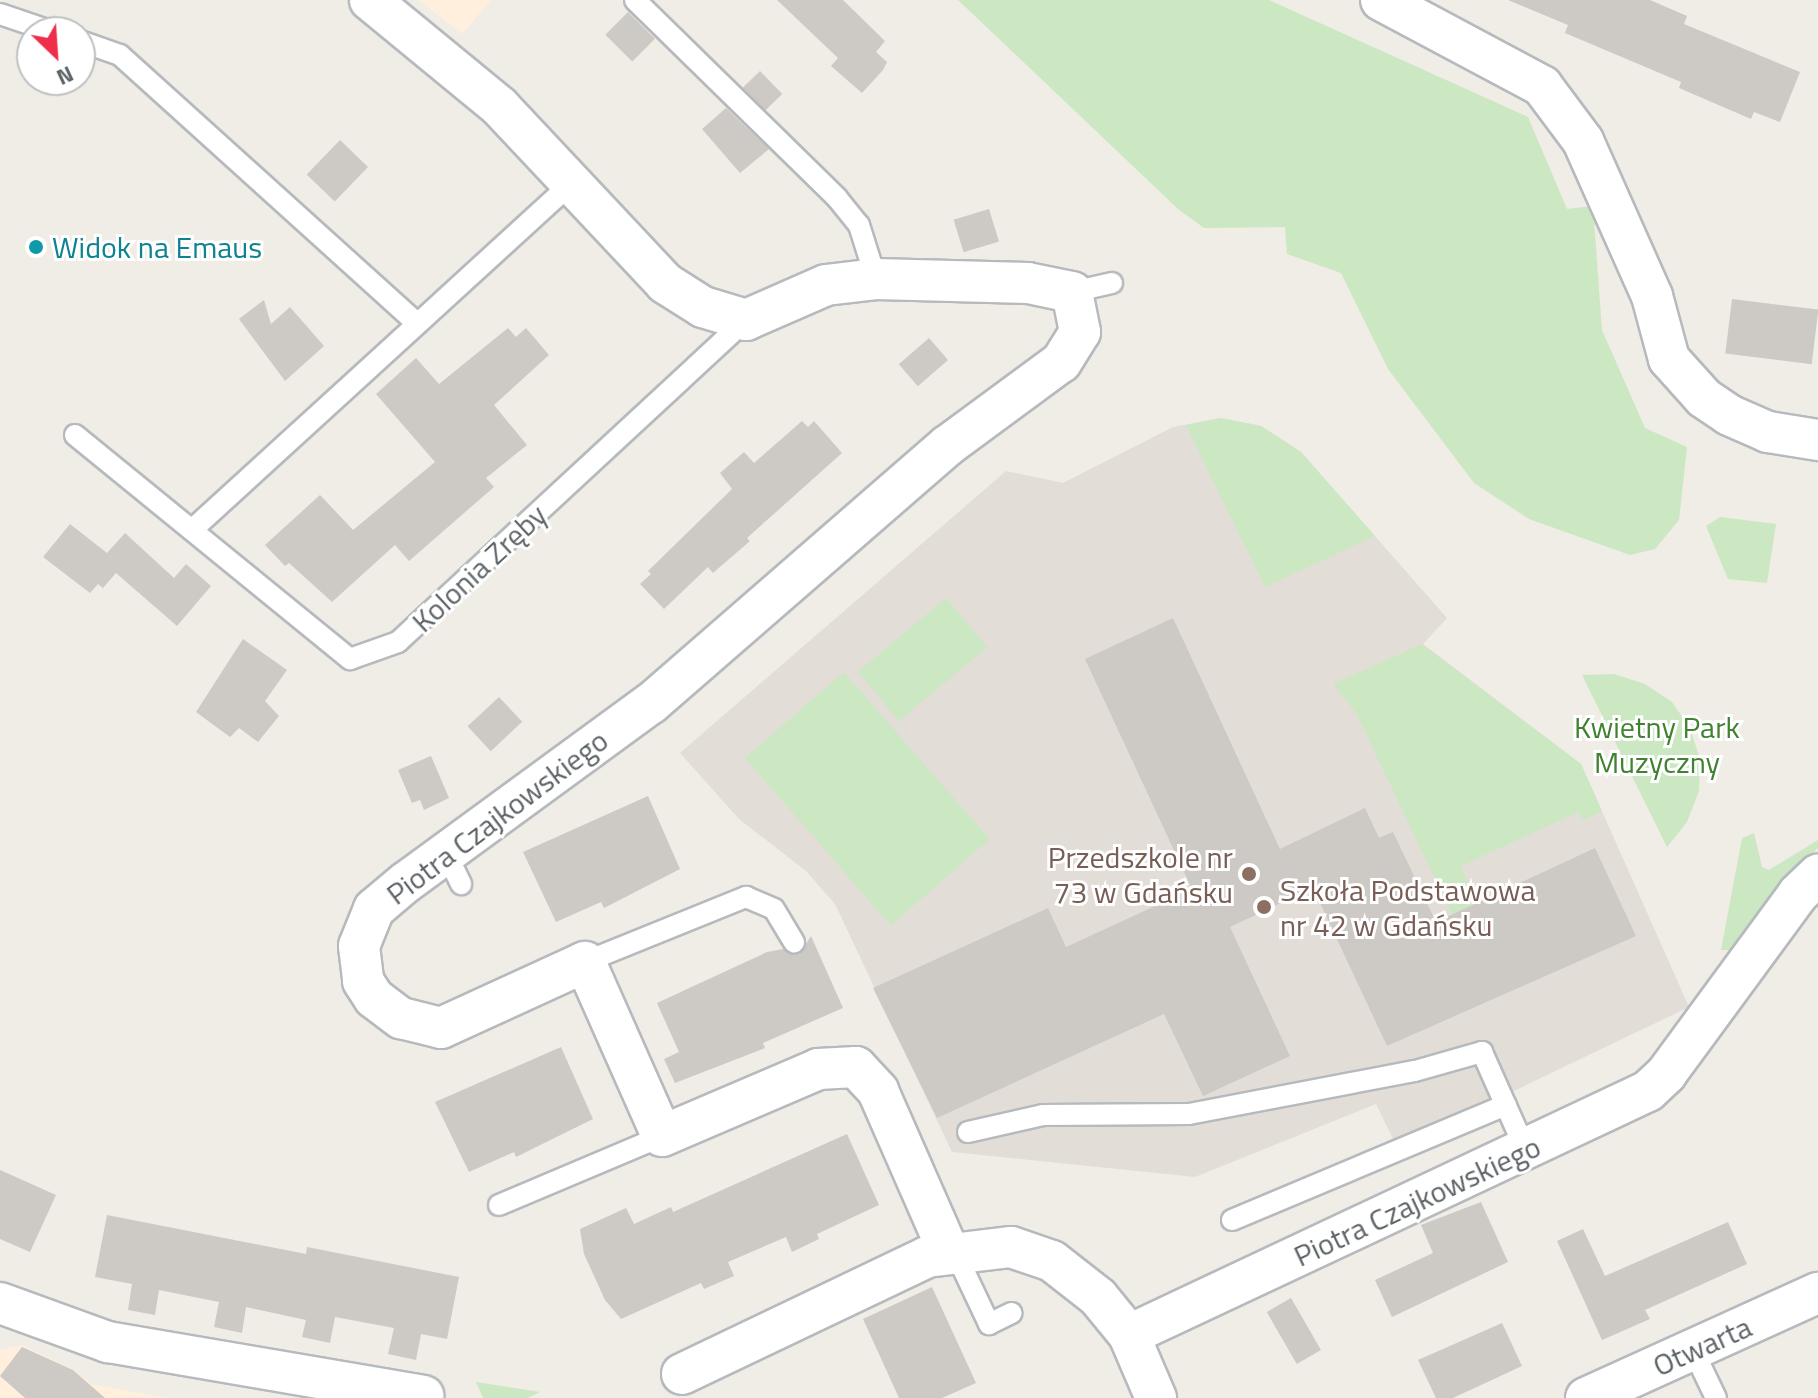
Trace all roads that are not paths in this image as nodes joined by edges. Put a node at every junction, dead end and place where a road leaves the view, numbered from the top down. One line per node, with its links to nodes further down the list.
1 (370, 0): 5 (street)
2 (635, 0): 6 (lane)
3 (1381, 0): 12 (street)
4 (96, 47): 10 (lane)
5 (574, 181): 9 (street); 10 (lane)
6 (876, 279): 8 (street, Kolonia Zręby); 9 (street, Kolonia Zręby)
7 (1112, 283): 8 (lane)
8 (1072, 292): 16 (street, Piotra Czajkowskiego)
9 (746, 320): 13 (lane, Kolonia Zręby)
10 (415, 322): 13 (lane)
11 (75, 435): 13 (lane, Kolonia Zręby)
12 (1818, 440)
13 (194, 528)
14 (1818, 875): 20 (street, Piotra Czajkowskiego)
15 (794, 942): 16 (lane)
16 (585, 962): 19 (street)
17 (1506, 1105): 18 (lane); 20 (lane); 22 (lane)
18 (968, 1132)
19 (662, 1136): 21 (lane); 23 (street)
20 (1526, 1151): 27 (street, Piotra Czajkowskiego)
21 (499, 1205)
22 (1232, 1220)
23 (952, 1253): 26 (lane); 27 (street); 29 (street)
24 (1818, 1293): 28 (street, Otwarta)
25 (0, 1303): 30 (street)
26 (1012, 1313)
27 (1129, 1335): 31 (street)
28 (1693, 1350): 32 (street, Otwarta); 33 (lane)
29 (680, 1386)
30 (423, 1396)
31 (1156, 1398)
32 (1586, 1398)
33 (1716, 1398)

